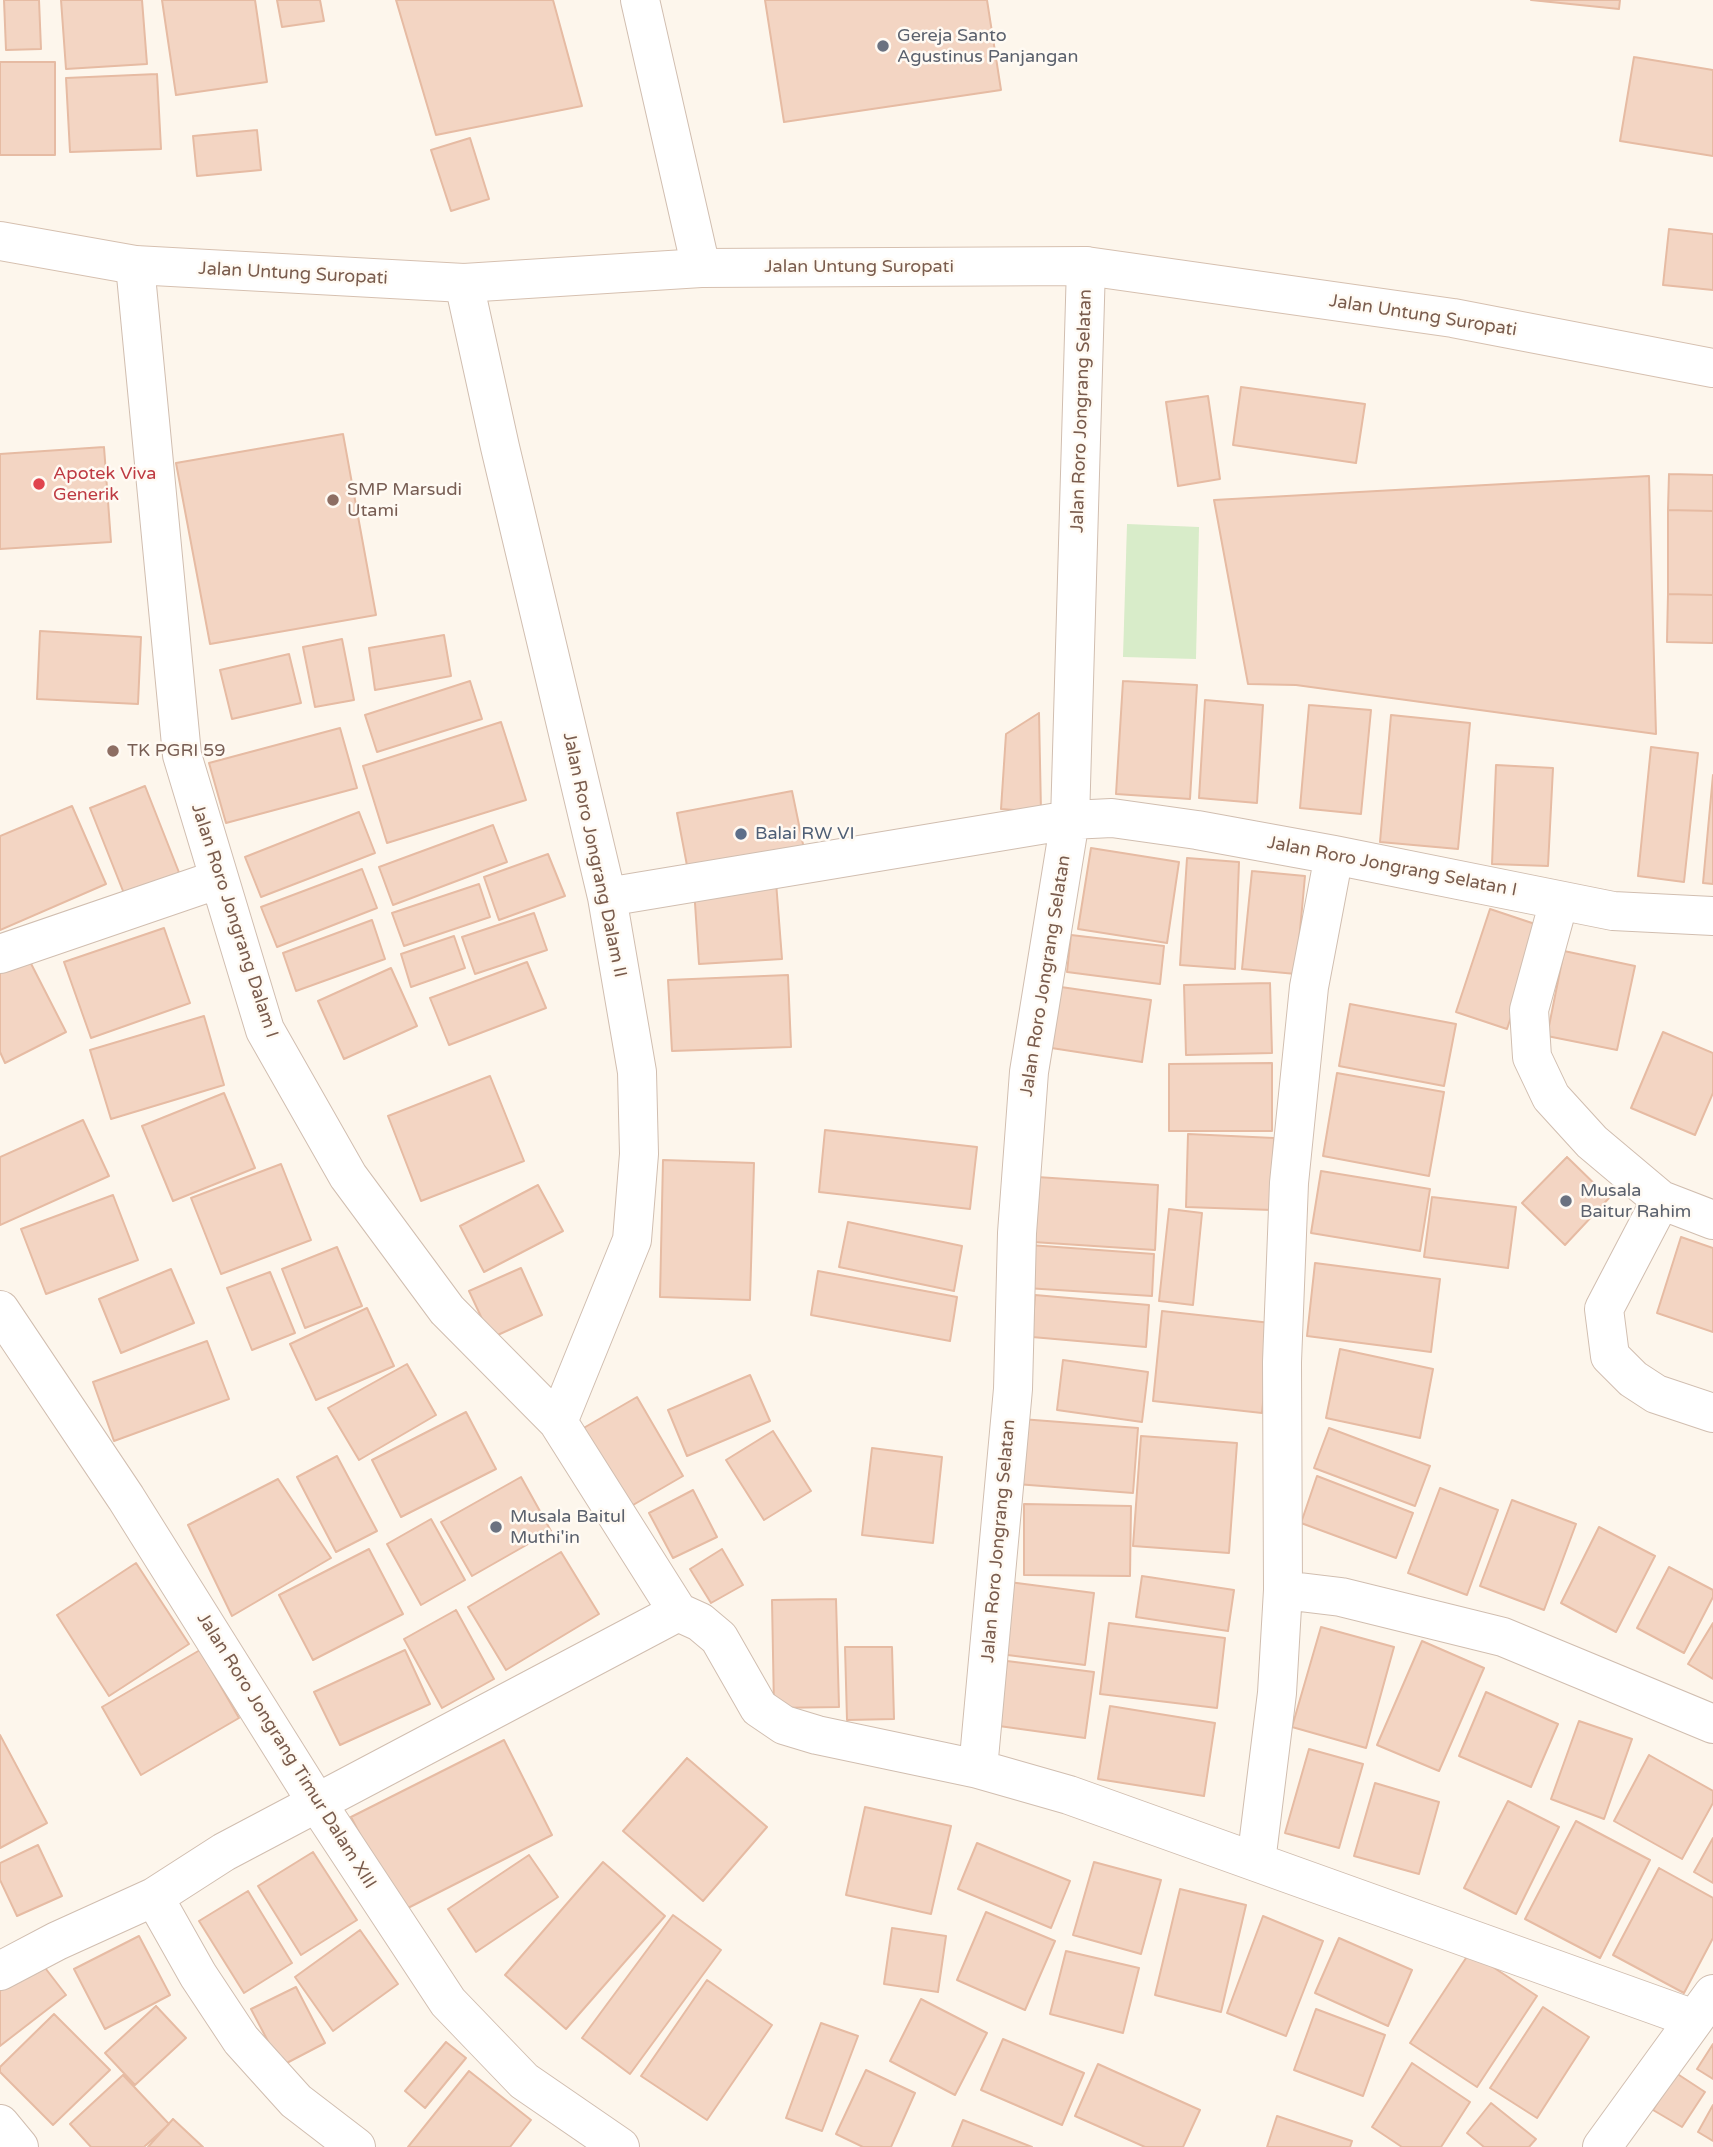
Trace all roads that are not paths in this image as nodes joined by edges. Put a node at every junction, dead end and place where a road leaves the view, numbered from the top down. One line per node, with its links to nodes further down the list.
1 (640, 0): 5 (street)
2 (0, 241): 3 (street, Jalan Untung Suropati)
3 (135, 265): 6 (street, Jalan Untung Suropati); 10 (street, Jalan Roro Jongrang Dalam I)
4 (1086, 266): 5 (street, Jalan Untung Suropati); 7 (street, Jalan Untung Suropati); 8 (street, Jalan Roro Jongrang Selatan)
5 (701, 268): 6 (street, Jalan Untung Suropati)
6 (464, 282): 11 (street, Jalan Roro Jongrang Dalam II)
7 (1713, 368)
8 (1070, 820): 9 (street, Jalan Roro Jongrang Selatan I); 11 (street, Jalan Roro Jongrang Selatan I); 23 (street, Jalan Roro Jongrang Selatan)
9 (1334, 855): 12 (street, Jalan Roro Jongrang Selatan I); 20 (street)
10 (219, 880): 14 (street); 19 (street, Jalan Roro Jongrang Dalam I)
11 (607, 897): 19 (street, Jalan Roro Jongrang Dalam II)
12 (1559, 901): 13 (street, Jalan Roro Jongrang Selatan I); 15 (street)
13 (1713, 916)
14 (0, 954)
15 (1661, 1200): 16 (street); 18 (street)
16 (1713, 1220)
17 (0, 1310): 24 (street, Jalan Roro Jongrang Timur Dalam XIII)
18 (1713, 1413)
19 (558, 1422): 21 (street, Jalan Roro Jongrang Dalam I)
20 (1283, 1590): 22 (street); 25 (street)
21 (678, 1612): 23 (street, Jalan Roro Jongrang Dalam I); 24 (street)
22 (1713, 1724)
23 (978, 1769): 25 (street)
24 (317, 1803): 26 (street); 32 (street, Jalan Roro Jongrang Timur Dalam XIII)
25 (1256, 1861): 28 (street)
26 (153, 1897): 27 (street); 31 (street)
27 (0, 1971)
28 (1703, 2006): 33 (street)
29 (0, 2124): 30 (street)
30 (19, 2147)
31 (356, 2147)
32 (620, 2147)
33 (1602, 2147)

